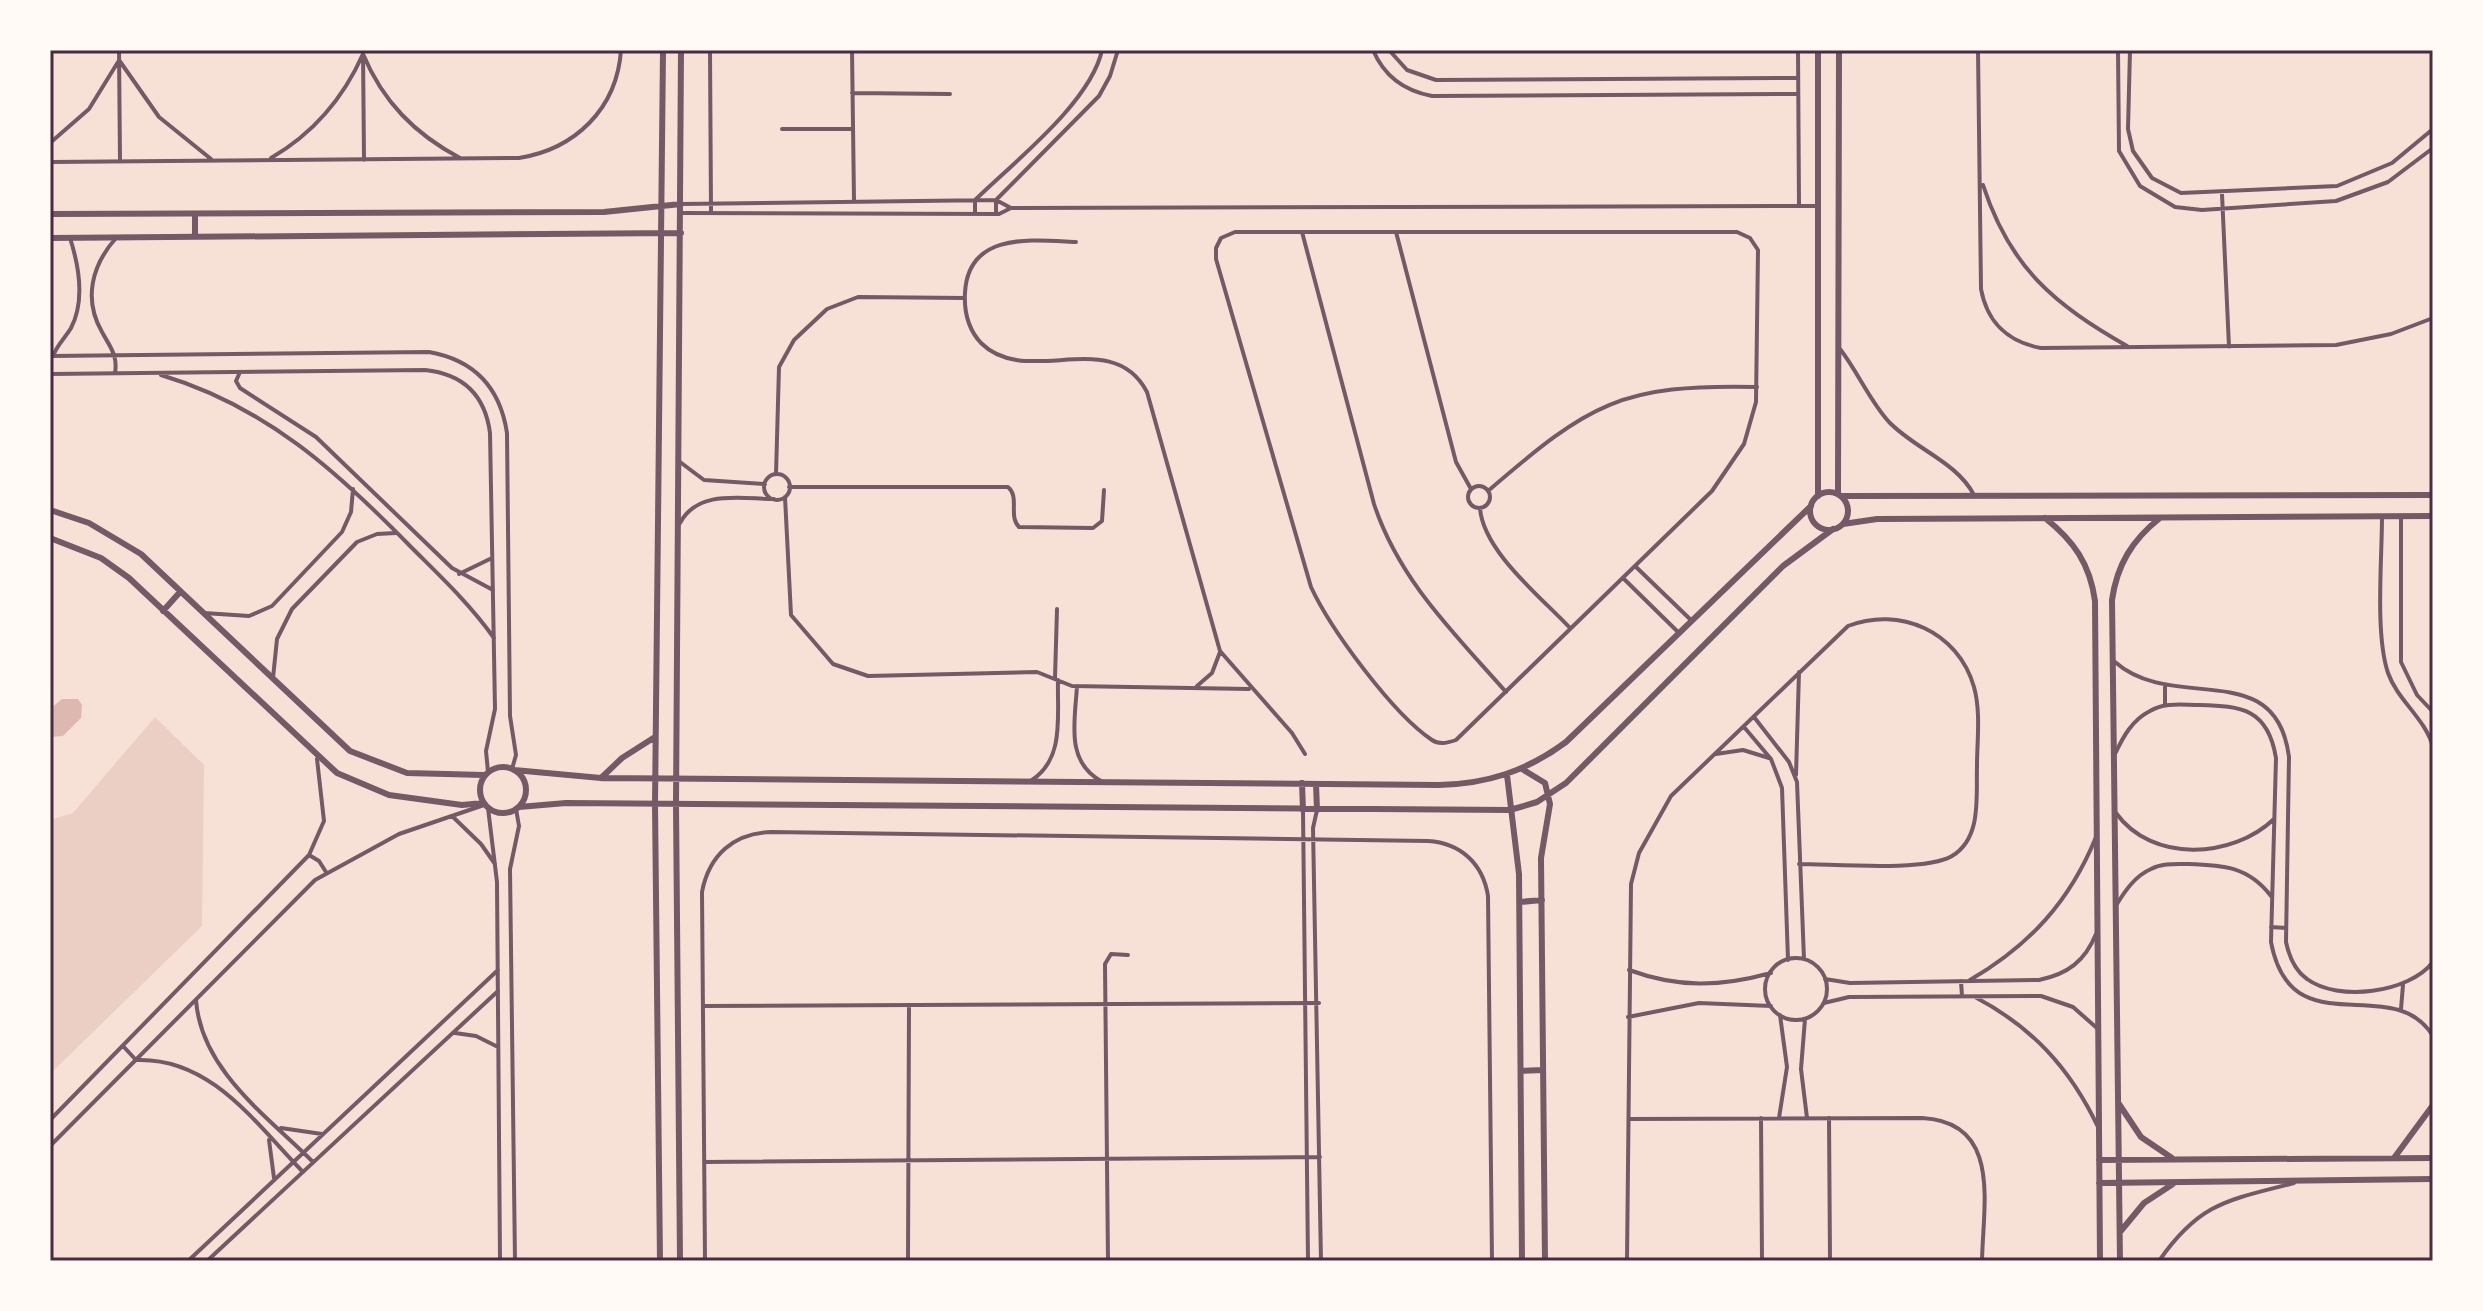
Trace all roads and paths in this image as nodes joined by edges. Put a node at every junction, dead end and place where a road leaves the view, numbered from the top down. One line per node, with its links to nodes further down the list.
1 (119, 50): 19 (street)
2 (621, 50): 31 (street)
3 (663, 50): 44 (street)
4 (681, 50): 43 (street)
5 (710, 50): 42 (street)
6 (852, 50): 22 (street)
7 (1102, 50): 39 (street)
8 (1118, 50): 40 (street)
9 (1373, 50): 24 (street)
10 (1389, 50): 21 (street)
11 (1798, 50): 20 (street)
12 (1818, 50): 46 (street)
13 (1839, 50): 66 (street)
14 (1978, 50): 37 (street)
15 (2118, 50): 16 (street); 48 (street)
16 (2130, 50): 17 (street); 38 (street)
17 (2212, 50)
18 (363, 52): 31 (street); 33 (street); 34 (street)
19 (119, 60): 29 (street); 32 (street); 35 (street)
20 (1798, 78): 21 (street); 25 (street)
21 (1613, 80): 24 (street)
22 (852, 93): 23 (street); 27 (street)
23 (950, 94)
24 (1613, 94): 25 (street)
25 (1798, 94): 45 (street)
26 (782, 129): 27 (street)
27 (853, 129): 41 (street)
28 (2433, 129): 38 (street)
29 (50, 143)
30 (2433, 148): 48 (street)
31 (462, 159): 34 (street)
32 (213, 160): 33 (street); 35 (street)
33 (268, 160): 34 (street)
34 (364, 160)
35 (120, 161): 36 (street)
36 (50, 162)
37 (1981, 179): 67 (street); 67 (street)
38 (2222, 194): 48 (street)
39 (975, 200): 40 (street); 41 (street); 53 (street)
40 (996, 200): 47 (street); 54 (street)
41 (854, 201): 42 (street)
42 (711, 202): 43 (street); 49 (street)
43 (681, 204): 44 (street); 50 (street)
44 (663, 206): 52 (street); 57 (street)
45 (1799, 206): 46 (street); 47 (street)
46 (1818, 206): 89 (street)
47 (1011, 208): 54 (street)
48 (2223, 209): 68 (street)
49 (711, 212): 50 (street); 53 (street)
50 (681, 213): 58 (street)
51 (50, 214): 52 (street)
52 (195, 214): 59 (street)
53 (975, 214): 54 (street)
54 (996, 214)
55 (1302, 232): 56 (street); 131 (street); 131 (street)
56 (1396, 232): 75 (street); 83 (street)
57 (663, 233): 58 (street); 59 (street); 76 (street)
58 (681, 233): 77 (street)
59 (195, 237): 62 (street)
60 (50, 238): 61 (street)
61 (70, 238): 62 (street); 70 (street)
62 (116, 238): 69 (street)
63 (1076, 242): 64 (street)
64 (965, 298): 79 (street); 122 (street)
65 (2433, 318): 68 (street)
66 (1838, 347): 86 (street); 87 (street)
67 (2130, 347): 68 (street)
68 (2229, 347)
69 (115, 355): 70 (street); 72 (street); 144 (street)
70 (52, 356)
71 (240, 372): 73 (street); 105 (street); 109 (street)
72 (115, 373): 73 (street); 74 (street)
73 (155, 373): 82 (street)
74 (50, 374)
75 (1757, 387): 85 (street); 106 (street)
76 (661, 450): 77 (street); 107 (street)
77 (680, 450): 78 (street)
78 (680, 462): 80 (street); 101 (street)
79 (776, 474): 80 (street); 81 (street)
80 (765, 484): 91 (street)
81 (789, 487): 84 (street); 90 (street)
82 (353, 489): 103 (street); 115 (street)
83 (1471, 489): 85 (street); 93 (street)
84 (1104, 490)
85 (1488, 491): 93 (street)
86 (1840, 495): 87 (street); 89 (street); 100 (street)
87 (1974, 495): 88 (street)
88 (2433, 495)
89 (1818, 496): 92 (street)
90 (785, 497): 91 (street); 125 (street)
91 (774, 499): 101 (street)
92 (1811, 506): 102 (street); 118 (street)
93 (1480, 508): 119 (street)
94 (50, 510): 112 (street)
95 (2433, 516): 97 (street)
96 (2382, 517): 97 (street); 99 (street); 137 (street)
97 (2401, 517): 133 (street)
98 (2045, 518): 99 (street); 100 (street); 117 (street)
99 (2160, 518): 116 (street)
100 (1843, 524): 102 (street)
101 (679, 525): 108 (street)
102 (1833, 529): 157 (street)
103 (398, 533): 121 (street); 126 (street)
104 (50, 538): 114 (street)
105 (492, 558): 109 (street); 111 (street)
106 (1635, 566): 110 (street); 118 (street)
107 (659, 573): 108 (street); 136 (street)
108 (678, 573): 149 (street)
109 (459, 574): 111 (street)
110 (1623, 578): 119 (street); 120 (street)
111 (493, 590): 121 (street)
112 (180, 592): 114 (street); 115 (street)
113 (1057, 609): 125 (street)
114 (163, 611): 141 (street)
115 (202, 612): 126 (street)
116 (2112, 618): 117 (street); 123 (street)
117 (2094, 619): 155 (street)
118 (1692, 621): 120 (street)
119 (1571, 629): 131 (street)
120 (1679, 633): 143 (street)
121 (494, 638): 145 (street)
122 (1220, 651): 128 (street); 130 (street)
123 (2114, 662): 129 (street); 140 (street)
124 (1799, 671): 134 (street); 152 (street); 174 (street)
125 (1057, 679): 127 (street); 150 (street)
126 (273, 680): 145 (street)
127 (1077, 686): 128 (street); 151 (street)
128 (1195, 687): 130 (street)
129 (2165, 687): 132 (street); 161 (street)
130 (1252, 690): 138 (street)
131 (1506, 692)
132 (2165, 704): 140 (street); 160 (street)
133 (2433, 712)
134 (1754, 717): 135 (street); 152 (street)
135 (1744, 727): 139 (street); 142 (street)
136 (655, 737): 147 (street); 148 (street)
137 (2433, 747)
138 (1305, 754)
139 (1713, 754): 142 (street); 191 (street)
140 (2115, 754): 156 (street)
141 (317, 759): 162 (street); 173 (street)
142 (1771, 759): 188 (street)
143 (1522, 769): 146 (street); 157 (street)
144 (513, 770): 145 (street); 147 (street); 163 (street)
145 (486, 773): 162 (street)
146 (1507, 775): 154 (street); 166 (street)
147 (601, 778): 148 (street)
148 (655, 778): 149 (street); 158 (street)
149 (676, 778): 150 (street); 159 (street)
150 (1030, 781): 151 (street)
151 (1104, 782): 153 (street)
152 (1797, 782): 174 (street)
153 (1302, 783): 154 (street); 164 (street)
154 (1316, 784): 165 (street)
155 (2096, 794): 156 (street); 170 (street)
156 (2115, 794): 167 (street)
157 (1550, 795): 166 (street); 178 (street)
158 (655, 804): 159 (street); 163 (street); 225 (street)
159 (676, 804): 164 (street); 224 (street)
160 (2275, 804): 161 (street); 169 (street)
161 (2288, 804): 182 (street)
162 (485, 805): 163 (street); 168 (street); 175 (street)
163 (518, 808): 197 (street)
164 (1303, 810): 165 (street); 171 (street)
165 (1317, 810): 166 (street); 172 (street)
166 (1510, 810): 179 (street)
167 (2116, 813): 169 (street); 180 (street)
168 (452, 816): 175 (street); 176 (street)
169 (2274, 819): 177 (street)
170 (2097, 834): 183 (street); 194 (street)
171 (1305, 840): 172 (street); 203 (street); 208 (street)
172 (1316, 840): 204 (street); 269 (street)
173 (309, 855): 176 (street); 217 (street)
174 (1799, 864): 187 (street)
175 (496, 867): 190 (street)
176 (326, 872): 202 (street)
177 (2272, 898): 180 (street); 181 (street)
178 (1542, 900): 179 (street); 220 (street)
179 (1520, 902): 221 (street)
180 (2117, 904): 185 (street)
181 (2271, 927): 182 (street); 210 (street)
182 (2286, 928): 198 (street)
183 (2097, 931): 184 (street); 194 (street)
184 (2097, 941): 185 (street); 214 (street)
185 (2117, 941): 222 (street)
186 (1128, 955): 206 (street)
187 (1804, 959): 188 (street); 193 (street)
188 (1788, 960): 192 (street)
189 (2433, 962): 198 (street)
190 (498, 970): 196 (street); 234 (street)
191 (1629, 970): 192 (street); 212 (street)
192 (1771, 973): 209 (street)
193 (1825, 979): 195 (street); 205 (street)
194 (1970, 980): 195 (street)
195 (1961, 981): 200 (street)
196 (498, 984): 197 (street); 199 (street)
197 (512, 984): 261 (street)
198 (2403, 985): 210 (street)
199 (498, 991): 215 (street); 218 (street)
200 (1962, 996): 201 (street); 205 (street)
201 (1972, 996): 214 (street); 233 (street)
202 (196, 999): 219 (street); 232 (street)
203 (1306, 1003): 204 (street); 206 (street); 238 (street)
204 (1319, 1003): 239 (street)
205 (1824, 1003): 213 (street)
206 (1104, 1004): 207 (street); 240 (street)
207 (909, 1005): 208 (street); 243 (street)
208 (703, 1006): 249 (street)
209 (1771, 1006): 211 (street); 212 (street)
210 (2401, 1009): 216 (street)
211 (1780, 1015): 213 (street); 227 (street)
212 (1628, 1017): 230 (street)
213 (1805, 1019): 228 (street)
214 (2098, 1029): 233 (street)
215 (453, 1033): 218 (street); 248 (street)
216 (2433, 1036)
217 (123, 1046): 219 (street); 231 (street)
218 (498, 1047): 260 (street)
219 (136, 1060): 235 (street); 236 (street)
220 (1543, 1070): 221 (street); 271 (street)
221 (1521, 1071): 270 (street)
222 (2118, 1102): 245 (street); 246 (street)
223 (2433, 1105): 241 (street)
224 (679, 1113): 225 (street); 263 (street)
225 (659, 1114): 262 (street)
226 (1761, 1118): 227 (street); 230 (street); 273 (street)
227 (1779, 1118): 228 (street)
228 (1807, 1118): 229 (street)
229 (1829, 1118): 274 (street); 275 (street)
230 (1629, 1119): 272 (street)
231 (50, 1120)
232 (278, 1127): 234 (street); 237 (street)
233 (2099, 1128): 244 (street)
234 (322, 1134): 237 (street)
235 (269, 1137): 247 (street); 252 (street)
236 (50, 1146)
237 (304, 1153): 247 (street); 248 (street)
238 (1307, 1157): 239 (street); 240 (street); 267 (street)
239 (1320, 1157): 268 (street)
240 (1106, 1158): 243 (street); 266 (street)
241 (2394, 1158): 242 (street); 246 (street)
242 (2433, 1158)
243 (909, 1160): 249 (street); 265 (street)
244 (2099, 1160): 245 (street); 255 (street)
245 (2119, 1160): 246 (street); 256 (street)
246 (2175, 1160)
247 (293, 1162): 250 (street); 252 (street)
248 (313, 1162): 250 (street)
249 (704, 1162): 264 (street)
250 (303, 1172): 259 (street)
251 (2433, 1179): 253 (street)
252 (274, 1180): 258 (street)
253 (2302, 1180): 254 (street); 278 (street)
254 (2175, 1182): 256 (street); 257 (street)
255 (2099, 1183): 256 (street); 276 (street)
256 (2119, 1183): 257 (street)
257 (2120, 1232): 277 (street)
258 (188, 1261)
259 (207, 1261)
260 (500, 1261)
261 (515, 1261)
262 (660, 1261)
263 (680, 1261)
264 (705, 1261)
265 (908, 1261)
266 (1108, 1261)
267 (1308, 1261)
268 (1321, 1261)
269 (1492, 1261)
270 (1522, 1261)
271 (1545, 1261)
272 (1627, 1261)
273 (1762, 1261)
274 (1830, 1261)
275 (1982, 1261)
276 (2100, 1261)
277 (2120, 1261)
278 (2159, 1261)

